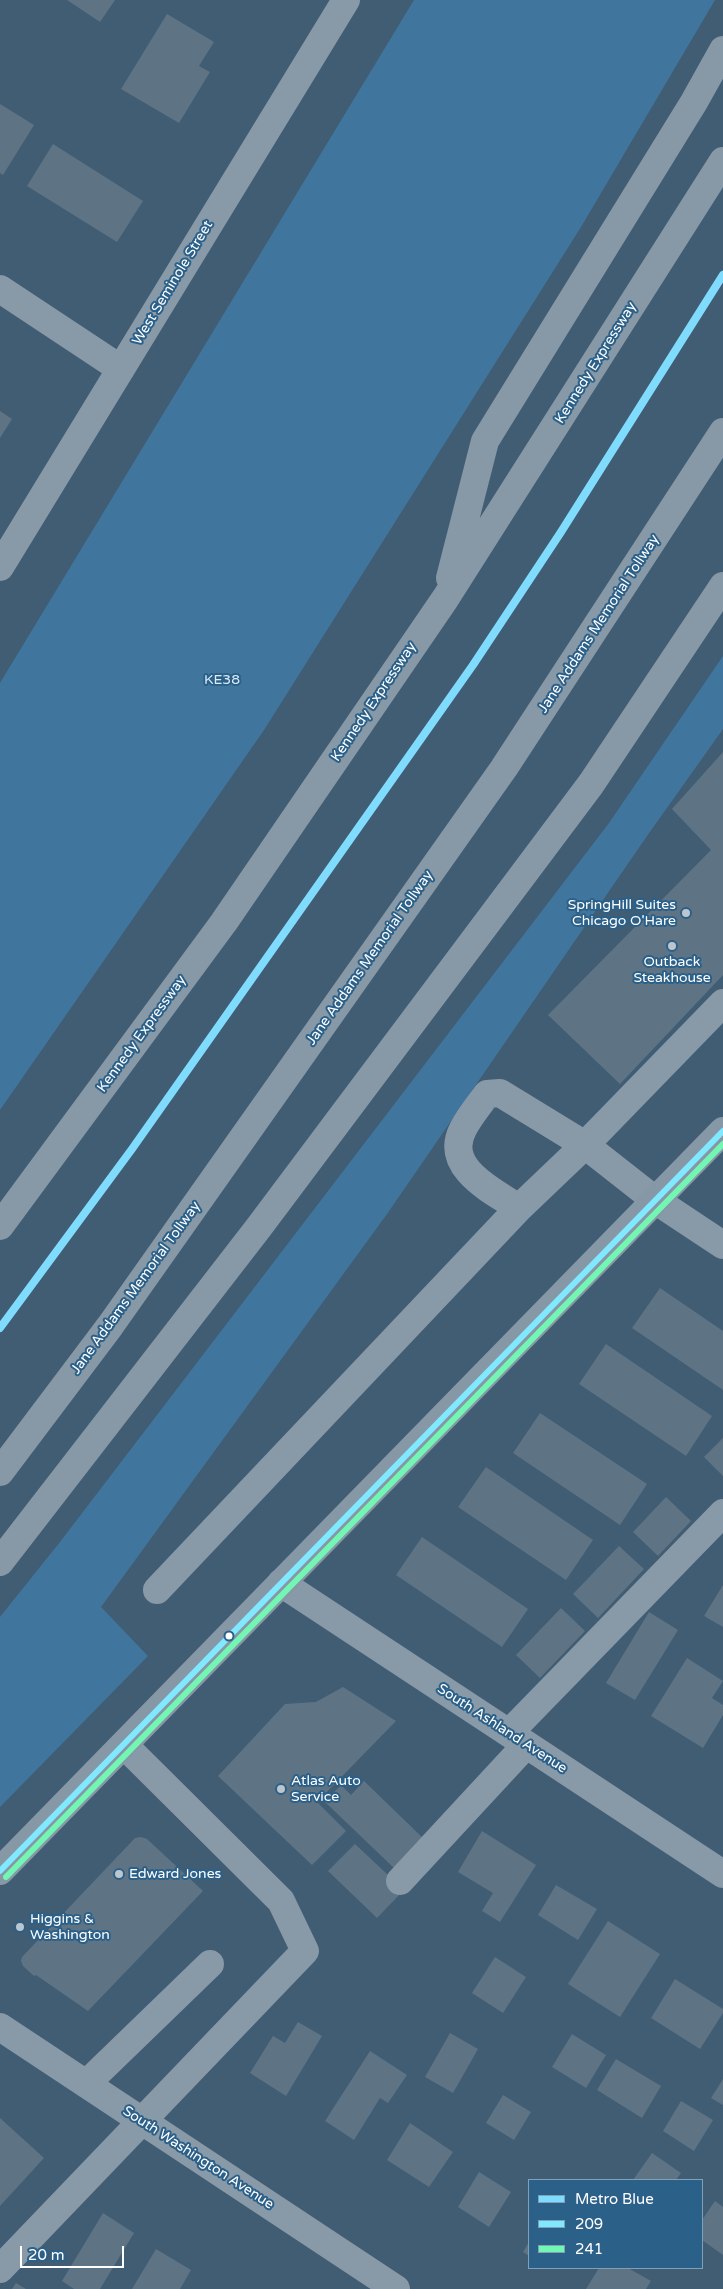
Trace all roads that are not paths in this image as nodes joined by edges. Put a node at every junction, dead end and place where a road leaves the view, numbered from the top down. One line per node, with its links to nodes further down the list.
1 (339, 3): 5 (street, West Seminole Street)
2 (723, 50): 9 (highway)
3 (723, 161): 9 (highway, Kennedy Expressway)
4 (0, 289): 5 (street)
5 (121, 369): 7 (street, West Seminole Street)
6 (723, 432): 17 (highway, Jane Addams Memorial Tollway)
7 (0, 567)
8 (723, 586): 19 (highway)
9 (445, 599): 15 (highway, Kennedy Expressway)
10 (723, 1004): 12 (street)
11 (723, 1130): 13 (main road)
12 (585, 1146): 13 (street); 14 (street); 14 (street)
13 (655, 1200): 16 (street); 20 (main road)
14 (519, 1208): 21 (street)
15 (0, 1226)
16 (723, 1245)
17 (0, 1472)
18 (723, 1513): 22 (street)
19 (0, 1562)
20 (281, 1583): 22 (street, South Ashland Avenue); 23 (main road)
21 (157, 1590)
22 (518, 1739): 25 (street, South Ashland Avenue); 26 (street)
23 (124, 1745): 24 (main road); 30 (street)
24 (0, 1871)
25 (723, 1874)
26 (400, 1881)
27 (210, 1964): 29 (street)
28 (0, 2027): 29 (street, South Washington Avenue)
29 (86, 2084): 30 (street, South Washington Avenue)
30 (142, 2121): 31 (street); 32 (street, South Washington Avenue)
31 (0, 2269)
32 (396, 2289)

